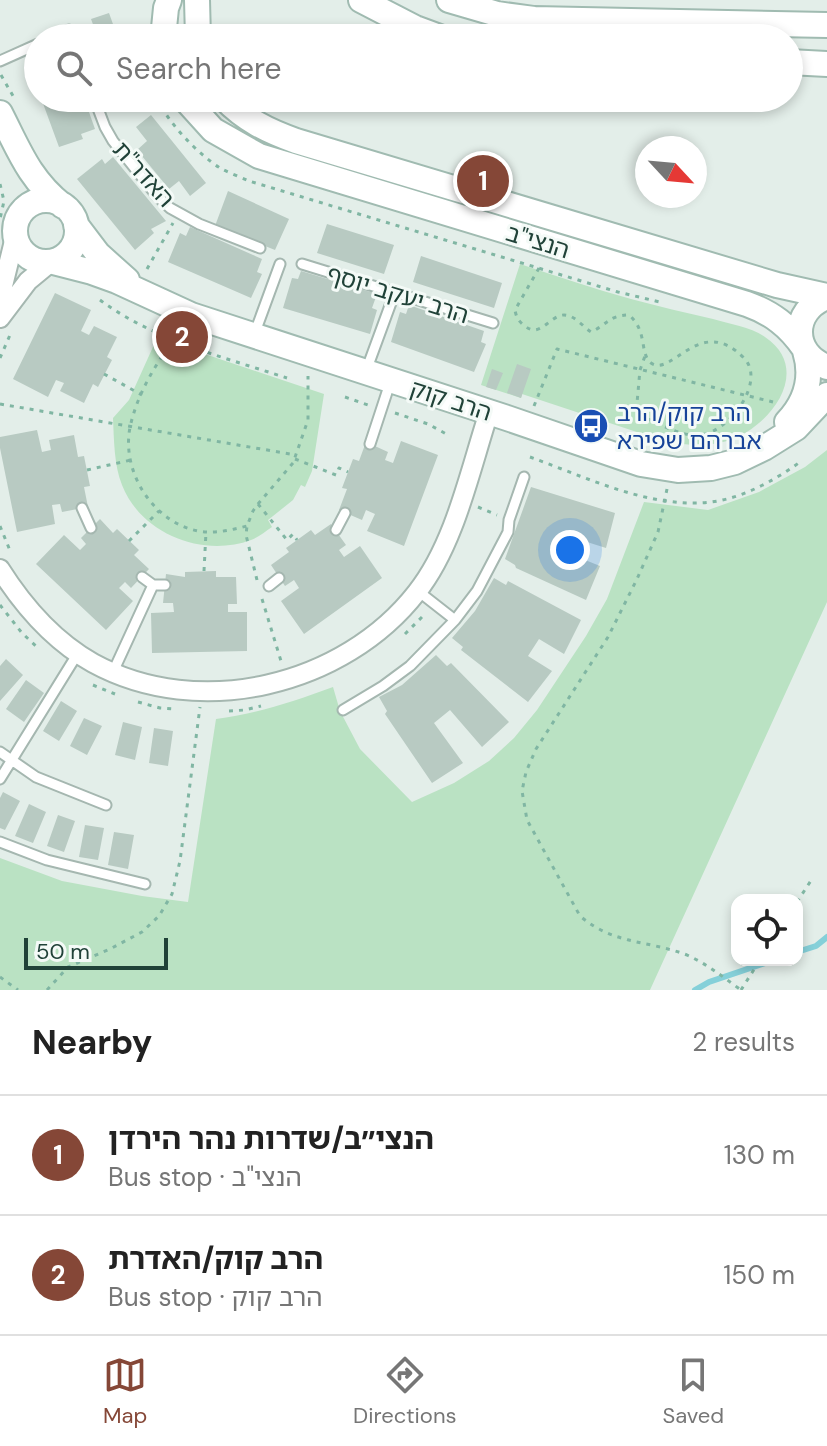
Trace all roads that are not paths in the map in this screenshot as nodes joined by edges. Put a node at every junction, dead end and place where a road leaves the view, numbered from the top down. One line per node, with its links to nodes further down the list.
1 (361, 0): 5 (street)
2 (449, 0): 6 (street)
3 (167, 3): 4 (street)
4 (165, 24)
5 (407, 24)
6 (778, 24)
7 (803, 25): 8 (street)
8 (827, 25)
9 (24, 50): 10 (lane)
10 (0, 61)
11 (803, 63): 12 (street)
12 (827, 64)
13 (99, 112): 20 (lane, האדר"ת)
14 (197, 112): 31 (street, הנצי"ב)
15 (237, 112): 26 (street, הנצי"ב)
16 (0, 113): 17 (street, הרב קוק)
17 (15, 147): 18 (street, הרב קוק); 19 (street, הרב קוק)
18 (70, 216): 19 (street); 21 (street); 24 (street, הרב קוק)
19 (11, 224): 21 (street); 27 (street)
20 (260, 248)
21 (52, 262): 24 (street, הרב קוק); 28 (street)
22 (280, 264): 30 (lane)
23 (302, 264): 25 (lane, הרב יעקב יוסף)
24 (143, 282): 30 (street, הרב קוק)
25 (395, 292): 29 (lane, הרב יעקב יוסף); 33 (lane)
26 (827, 297): 31 (street, הרב קוק)
27 (0, 298)
28 (0, 318)
29 (493, 323)
30 (254, 335): 33 (street, הרב קוק)
31 (805, 349): 32 (street, הנצי"ב); 38 (street, הרב קוק)
32 (827, 367)
33 (366, 372): 34 (street, הרב קוק)
34 (391, 380): 36 (street, הרב קוק); 37 (lane)
35 (827, 395): 38 (street, הרב קוק)
36 (489, 412): 38 (street, הרב קוק); 50 (street)
37 (370, 444)
38 (764, 448)
39 (524, 477): 51 (lane)
40 (82, 508): 42 (lane)
41 (345, 513): 43 (lane)
42 (91, 528)
43 (336, 530)
44 (0, 569): 52 (street)
45 (142, 577): 47 (lane)
46 (279, 578): 49 (lane)
47 (153, 585): 48 (lane); 53 (lane)
48 (165, 585)
49 (269, 586)
50 (418, 591): 51 (lane); 53 (street)
51 (455, 620): 54 (lane)
52 (78, 653): 53 (street); 56 (lane)
53 (113, 672)
54 (343, 710)
55 (0, 752): 56 (lane)
56 (11, 761): 57 (lane); 58 (lane)
57 (0, 779)
58 (106, 805)
59 (0, 842): 60 (lane)
60 (145, 884)

